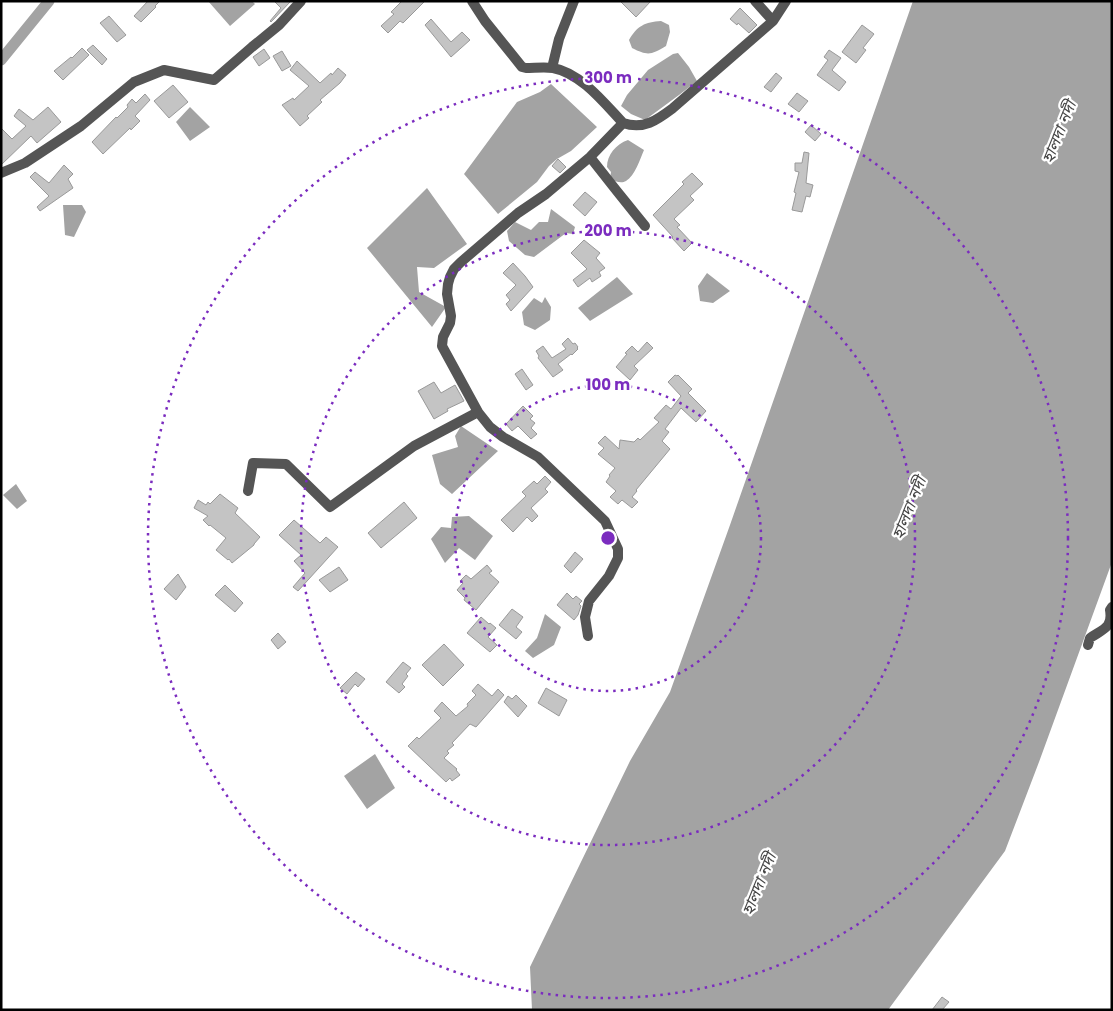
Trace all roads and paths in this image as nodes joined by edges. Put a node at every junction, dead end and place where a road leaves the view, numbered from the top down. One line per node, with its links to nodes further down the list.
1 (301, 1): 10 (street)
2 (472, 1): 7 (street)
3 (574, 1): 7 (street)
4 (755, 1): 6 (street)
5 (786, 1): 6 (street)
6 (773, 21): 8 (street)
7 (552, 68): 8 (street)
8 (623, 123): 9 (street)
9 (590, 157): 11 (street); 12 (street)
10 (1, 173)
11 (645, 226)
12 (478, 412): 13 (street); 15 (street)
13 (248, 491)
14 (1112, 607): 16 (street)
15 (588, 636)
16 (1088, 645)

